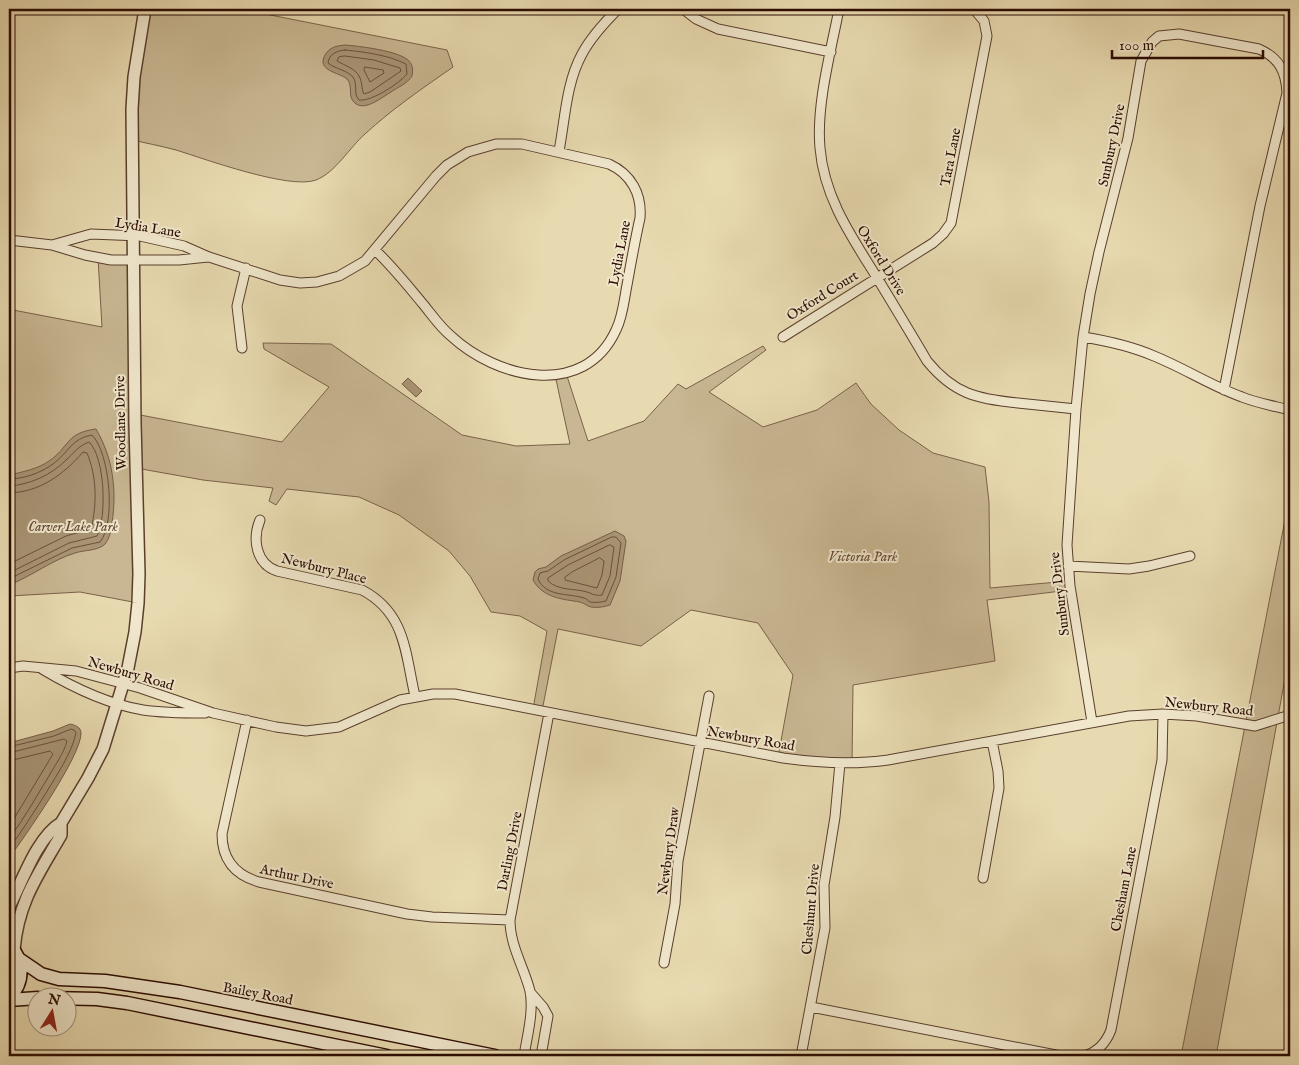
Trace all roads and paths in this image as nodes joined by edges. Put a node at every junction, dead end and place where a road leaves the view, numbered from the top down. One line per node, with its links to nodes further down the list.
1 (144, 9): 8 (street, Woodlane Drive)
2 (618, 9): 7 (street)
3 (683, 9): 6 (street)
4 (839, 9): 6 (street, Oxford Drive)
5 (974, 9): 15 (street, Tara Lane)
6 (831, 52): 15 (street, Oxford Drive)
7 (559, 152): 11 (street, Lydia Lane); 11 (street, Lydia Lane)
8 (133, 236): 10 (street, Lydia Lane); 12 (street, Lydia Lane); 13 (street, Woodlane Drive)
9 (9, 240): 10 (street, Lydia Lane)
10 (52, 245): 13 (street, Lydia Lane)
11 (376, 250): 14 (street, Lydia Lane)
12 (209, 257): 13 (street, Lydia Lane); 14 (street, Lydia Lane)
13 (134, 261): 27 (street, Woodlane Drive)
14 (246, 268): 18 (street)
15 (877, 277): 16 (street, Oxford Court); 20 (street, Oxford Drive)
16 (782, 337)
17 (1084, 337): 19 (street); 19 (street, Sunbury Drive); 20 (street, Sunbury Drive)
18 (242, 348)
19 (1224, 390): 21 (street)
20 (1076, 409): 24 (street, Sunbury Drive)
21 (1290, 410)
22 (260, 520): 28 (street, Newbury Place)
23 (1190, 556): 24 (street)
24 (1068, 566): 36 (street, Sunbury Drive)
25 (9, 668): 26 (street, Newbury Road)
26 (39, 668): 27 (street, Newbury Road); 30 (street, Newbury Road)
27 (124, 684): 30 (street, Woodlane Drive); 31 (street, Newbury Road)
28 (415, 696): 32 (street, Newbury Road); 35 (street, Newbury Road)
29 (709, 696): 38 (street, Newbury Draw)
30 (117, 703): 31 (street, Newbury Road); 40 (street, Woodlane Drive)
31 (213, 713): 35 (street, Newbury Road)
32 (549, 713): 38 (street, Newbury Road); 43 (street, Darling Drive)
33 (1163, 714): 34 (street, Newbury Road); 36 (street, Newbury Road); 57 (street, Chesham Lane)
34 (1290, 715)
35 (247, 720): 43 (street, Arthur Drive)
36 (1092, 722): 37 (street, Newbury Road)
37 (992, 741): 39 (street, Newbury Road); 41 (street)
38 (701, 742): 39 (street, Newbury Road); 45 (street, Newbury Draw)
39 (840, 763): 50 (street, Cheshunt Drive)
40 (61, 823): 42 (street, Woodlane Drive); 44 (street, Woodlane Drive)
41 (983, 878)
42 (9, 907)
43 (510, 920): 46 (street, Darling Drive)
44 (14, 951): 49 (main road); 52 (main road, Bailey Road)
45 (664, 963)
46 (530, 992): 53 (street, Darling Drive); 54 (street, Darling Drive)
47 (28, 998): 49 (main road)
48 (78, 998): 51 (main road)
49 (9, 999)
50 (811, 1007): 55 (street, Cheshunt Drive); 56 (street)
51 (387, 1056)
52 (495, 1056)
53 (524, 1056)
54 (541, 1056)
55 (802, 1056)
56 (1061, 1056)
57 (1084, 1056)

